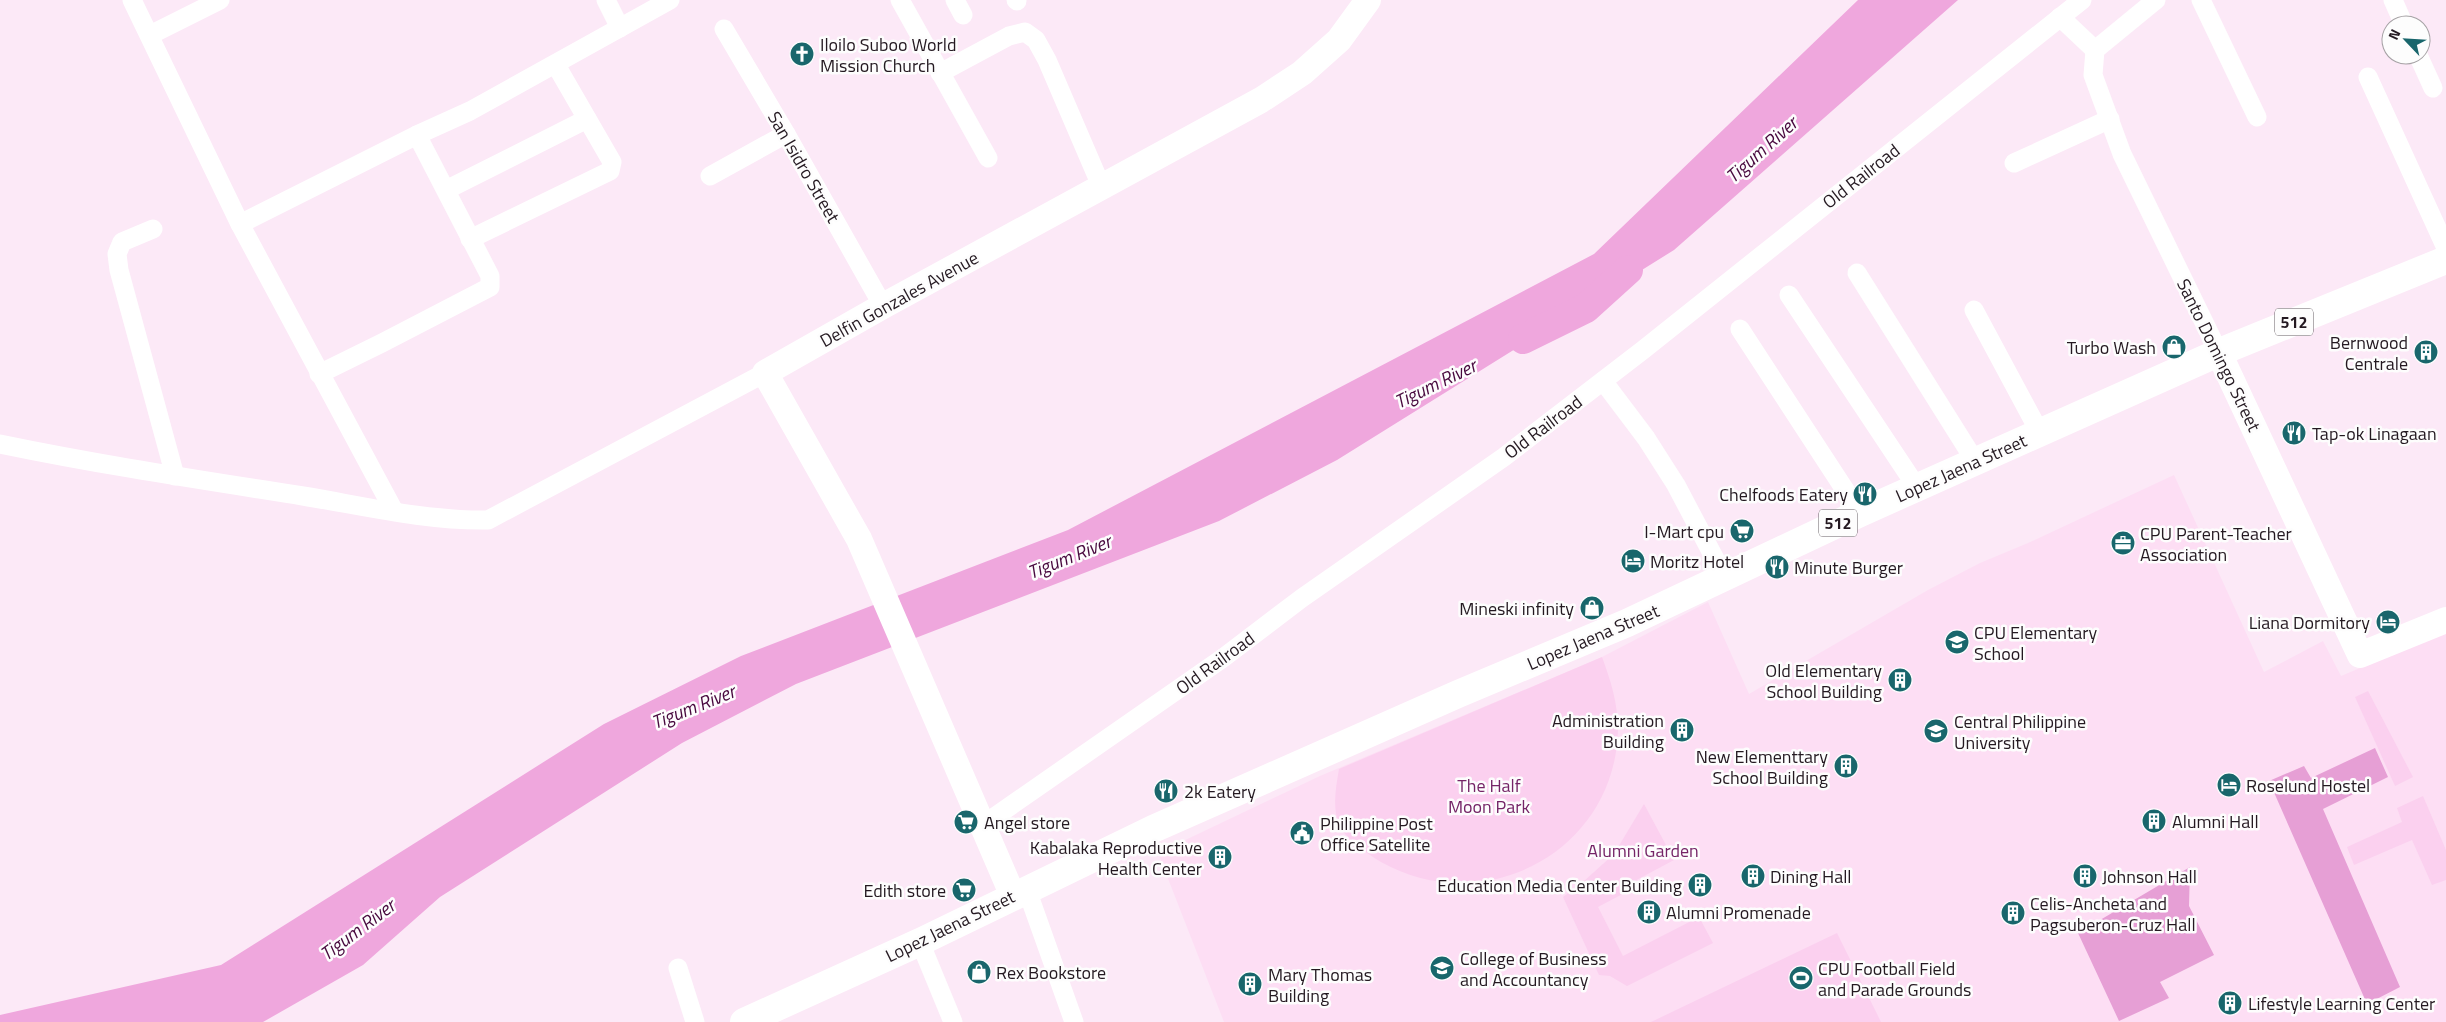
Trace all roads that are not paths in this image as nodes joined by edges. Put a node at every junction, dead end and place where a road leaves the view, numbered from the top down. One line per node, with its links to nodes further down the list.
1 (132, 0): 15 (street)
2 (220, 0): 15 (street)
3 (606, 0): 13 (street)
4 (670, 0): 13 (street)
5 (900, 0): 19 (street)
6 (1368, 0): 30 (street, Delfin Gonzales Avenue)
7 (2082, 0): 12 (street, Old Railroad)
8 (2156, 0): 16 (street)
9 (2201, 0): 22 (street)
10 (2393, 0): 11 (street)
11 (2400, 15)
12 (2060, 17): 16 (street); 45 (street, Old Railroad)
13 (620, 28): 17 (street)
14 (724, 29): 25 (street, San Isidro Street)
15 (150, 35): 32 (street)
16 (2094, 50): 24 (street, Santo Domingo Street)
17 (556, 65): 23 (street); 26 (street)
18 (2423, 65): 21 (street)
19 (940, 73): 27 (street); 30 (street)
20 (2368, 77): 35 (street)
21 (2433, 88)
22 (2257, 117)
23 (587, 119): 31 (street); 34 (street)
24 (2110, 119): 28 (street); 42 (street, Santo Domingo Street)
25 (786, 134): 29 (street); 39 (street, San Isidro Street)
26 (417, 135): 31 (street); 32 (street)
27 (988, 158)
28 (2014, 162)
29 (710, 176)
30 (1102, 188): 39 (street, Delfin Gonzales Avenue)
31 (446, 190): 34 (street)
32 (240, 224): 43 (street)
33 (153, 229): 49 (street)
34 (470, 239): 43 (street)
35 (2446, 248)
36 (2446, 260): 42 (main road, Lopez Jaena Street / 512)
37 (1857, 273): 48 (street)
38 (1789, 295): 50 (street)
39 (883, 306): 44 (street, Delfin Gonzales Avenue)
40 (1974, 310): 46 (street)
41 (1740, 329): 52 (street)
42 (2219, 353): 46 (main road, Lopez Jaena Street / 512); 54 (street, Santo Domingo Street)
43 (319, 374): 51 (street)
44 (765, 374): 51 (street, Delfin Gonzales Avenue); 55 (street)
45 (1603, 382): 53 (street); 55 (street, Old Railroad)
46 (2040, 433): 48 (main road, Lopez Jaena Street / 512)
47 (0, 444): 49 (street, Delfin Gonzales Avenue)
48 (1975, 462): 50 (main road, Lopez Jaena Street / 512)
49 (175, 476): 51 (street, Delfin Gonzales Avenue)
50 (1918, 489): 52 (main road, Lopez Jaena Street / 512)
51 (394, 511)
52 (1860, 513): 53 (main road, Lopez Jaena Street / 512)
53 (1725, 578): 56 (main road, Lopez Jaena Street / 512)
54 (2446, 620)
55 (983, 825): 56 (street)
56 (1020, 893): 57 (main road, Lopez Jaena Street / 512); 62 (street)
57 (920, 942): 59 (main road, Lopez Jaena Street / 512); 61 (street)
58 (678, 968): 60 (street)
59 (750, 1021)
60 (696, 1022)
61 (953, 1022)
62 (1074, 1022)

